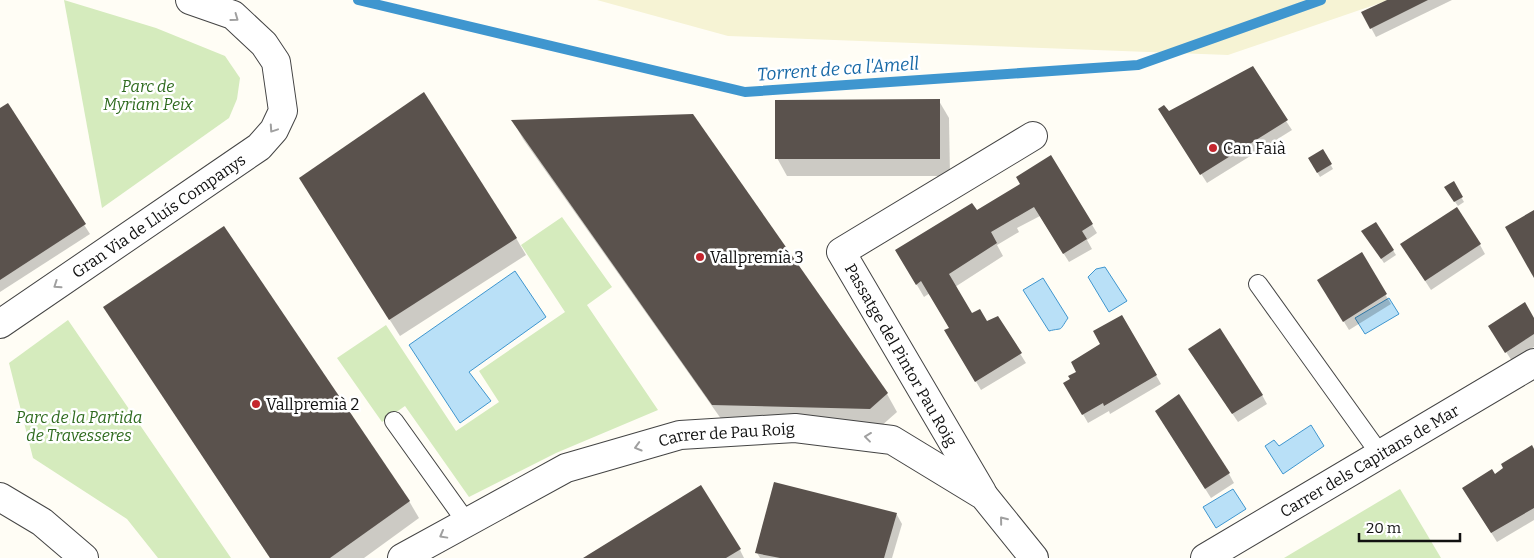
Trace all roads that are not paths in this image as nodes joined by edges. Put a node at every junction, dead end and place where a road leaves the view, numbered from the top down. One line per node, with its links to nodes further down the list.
1 (190, 0): 4 (street, Gran Via de Lluís Companys, one-way to 4)
2 (1033, 136): 8 (street, Passatge del Pintor Pau Roig)
3 (1258, 284): 7 (lane)
4 (0, 324)
5 (1534, 363): 7 (street, Carrer dels Capitans de Mar)
6 (394, 421): 10 (lane)
7 (1380, 454): 14 (street, Carrer dels Capitans de Mar)
8 (984, 496): 10 (street, Carrer de Pau Roig, one-way to 10); 13 (street, Carrer de Pau Roig, one-way to 8)
9 (0, 497): 11 (street)
10 (467, 522): 12 (street, Carrer de Pau Roig, one-way to 12)
11 (84, 558)
12 (402, 558)
13 (1034, 558)
14 (1205, 558)

